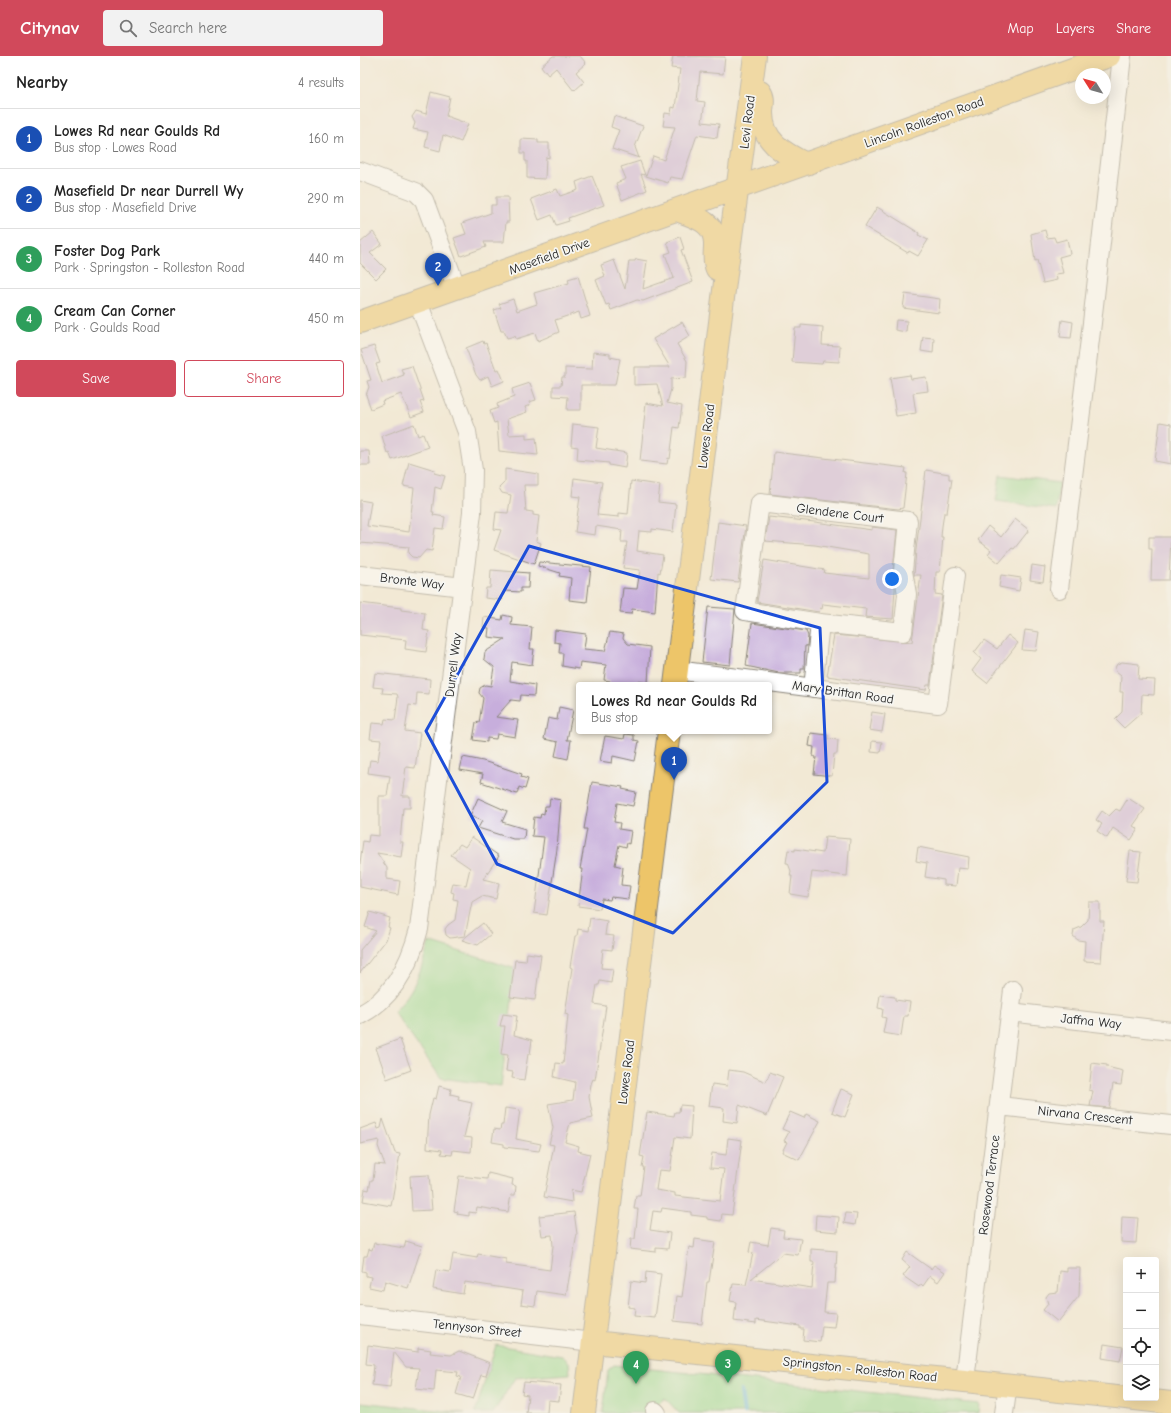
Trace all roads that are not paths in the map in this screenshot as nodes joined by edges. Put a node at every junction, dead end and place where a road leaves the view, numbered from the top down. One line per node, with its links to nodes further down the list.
1 (755, 56): 4 (main road, Levi Road)
2 (1110, 56): 5 (main road, Lincoln Rolleston Road)
3 (1122, 56): 16 (street)
4 (752, 79): 5 (main road); 7 (main road, Levi Road)
5 (806, 164): 7 (main road, Lincoln Rolleston Road)
6 (360, 171): 10 (street)
7 (738, 188): 8 (main road, Masefield Drive); 9 (main road, Lowes Road)
8 (677, 210): 9 (main road); 10 (main road, Masefield Drive)
9 (724, 285): 18 (main road, Lowes Road)
10 (456, 289): 11 (main road, Masefield Drive)
11 (418, 302): 12 (main road, Masefield Drive); 15 (street, Durrell Way)
12 (360, 322)
13 (360, 575): 15 (street, Bronte Way)
14 (955, 576): 21 (street, Mary Brittan Road)
15 (463, 587): 25 (street, Durrell Way)
16 (1059, 589)
17 (820, 623): 17 (street, Glendene Court); 21 (street)
18 (676, 678): 19 (street, Mary Brittan Road)
19 (731, 682)
20 (772, 685): 21 (street, Mary Brittan Road)
21 (813, 688)
22 (669, 734): 30 (main road, Lowes Road)
23 (1013, 990): 24 (street, Rosewood Terrace)
24 (1010, 1012): 26 (street, Jaffna Way); 27 (street, Rosewood Terrace)
25 (360, 1015)
26 (1171, 1030)
27 (999, 1106): 28 (street, Nirvana Crescent); 31 (street, Rosewood Terrace)
28 (1171, 1125)
29 (360, 1315): 30 (street, Tennyson Street)
30 (593, 1342): 31 (main road, Springston - Rolleston Road); 36 (main road, Lowes Road)
31 (965, 1380): 32 (main road, Springston - Rolleston Road)
32 (1008, 1385): 33 (main road, Springston - Rolleston Road); 37 (street)
33 (1123, 1398)
34 (1153, 1401): 35 (main road, Springston - Rolleston Road)
35 (1171, 1403)
36 (584, 1413)
37 (1004, 1413)

